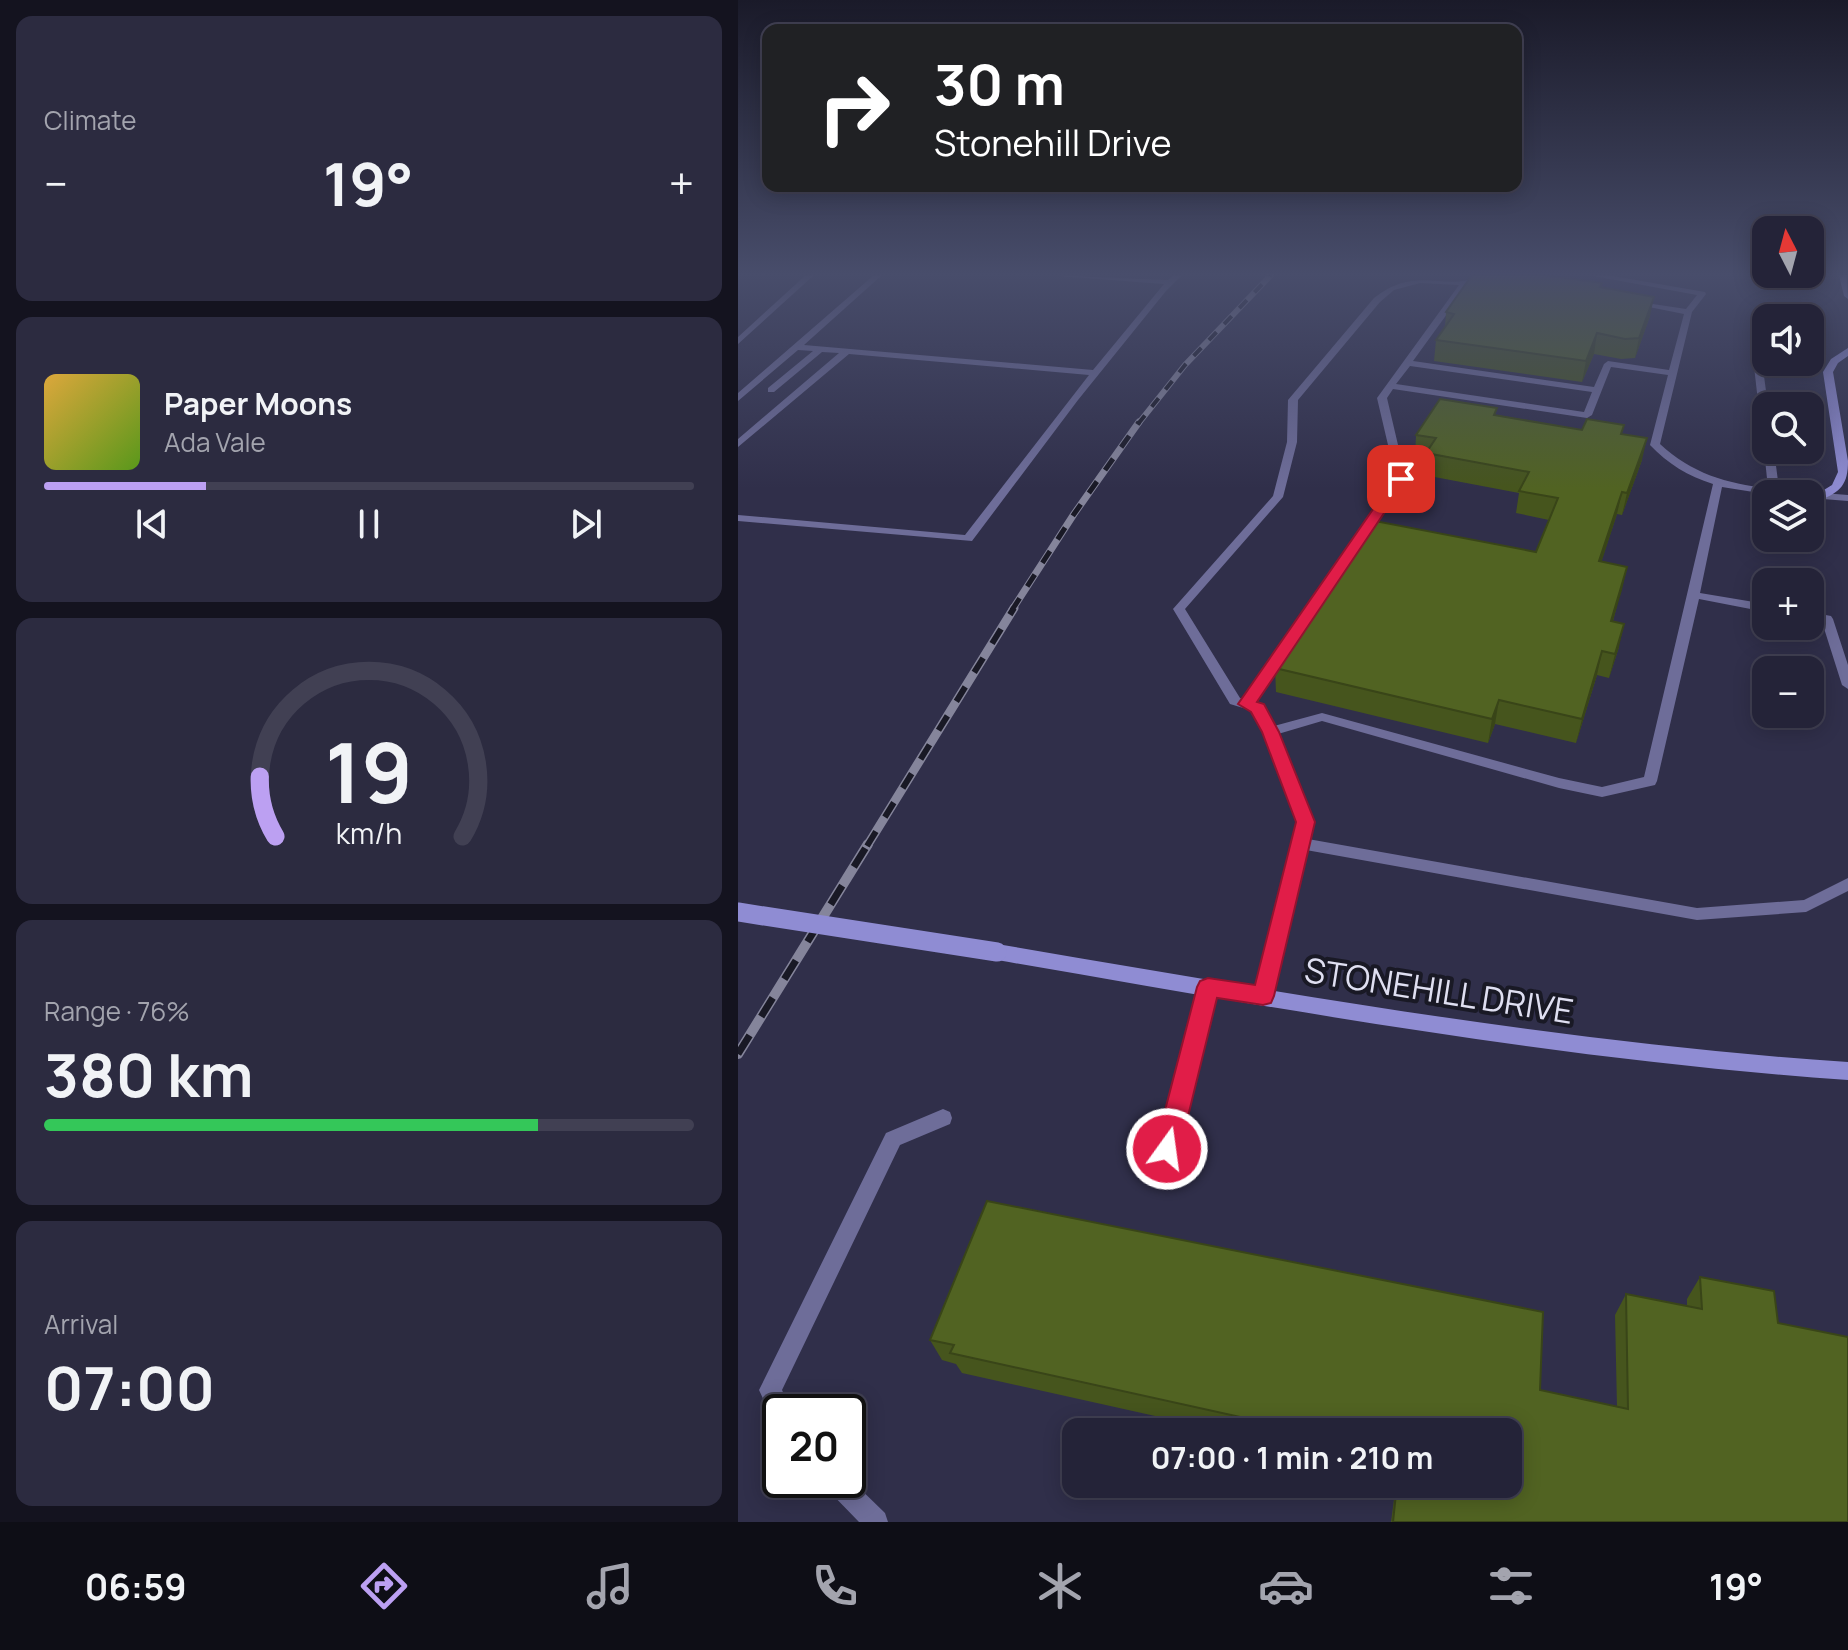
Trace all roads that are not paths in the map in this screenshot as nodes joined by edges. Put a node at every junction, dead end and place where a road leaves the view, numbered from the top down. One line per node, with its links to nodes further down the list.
1 (1117, 346): 10 (lane)
2 (1338, 346): 31 (lane)
3 (1419, 346): 9 (lane)
4 (1680, 346): 11 (lane)
5 (797, 347): 6 (lane); 13 (lane)
6 (820, 349): 8 (lane); 14 (lane)
7 (1848, 351): 21 (main road)
8 (846, 352): 10 (lane); 16 (lane)
9 (1407, 363): 12 (lane); 15 (lane)
10 (1093, 373): 24 (lane)
11 (1673, 373): 15 (lane); 19 (lane)
12 (1390, 386): 15 (lane); 25 (lane)
13 (749, 388): 14 (lane); 17 (lane)
14 (771, 390): 16 (lane)
15 (1597, 390)
16 (799, 392): 18 (lane)
17 (738, 398)
18 (738, 444)
19 (1717, 485): 20 (lane); 27 (lane)
20 (1752, 489)
21 (1824, 492)
22 (1824, 497): 23 (lane)
23 (1848, 498)
24 (738, 518)
25 (1358, 541)
26 (1341, 566): 31 (lane)
27 (1694, 595): 28 (lane); 32 (lane)
28 (1752, 605)
29 (1824, 618): 30 (lane)
30 (1848, 685)
31 (1247, 704): 32 (lane)
32 (1270, 732): 33 (lane)
33 (1300, 843): 34 (lane); 37 (lane)
34 (1848, 884)
35 (738, 912): 36 (main road, STONEHILL DRIVE, bridge)
36 (1208, 987): 37 (main road, STONEHILL DRIVE); 40 (lane)
37 (1263, 996): 38 (main road, STONEHILL DRIVE)
38 (1848, 1071)
39 (943, 1118): 41 (lane)
40 (1167, 1149)
41 (772, 1394)
42 (852, 1498): 43 (lane)
43 (876, 1522)

